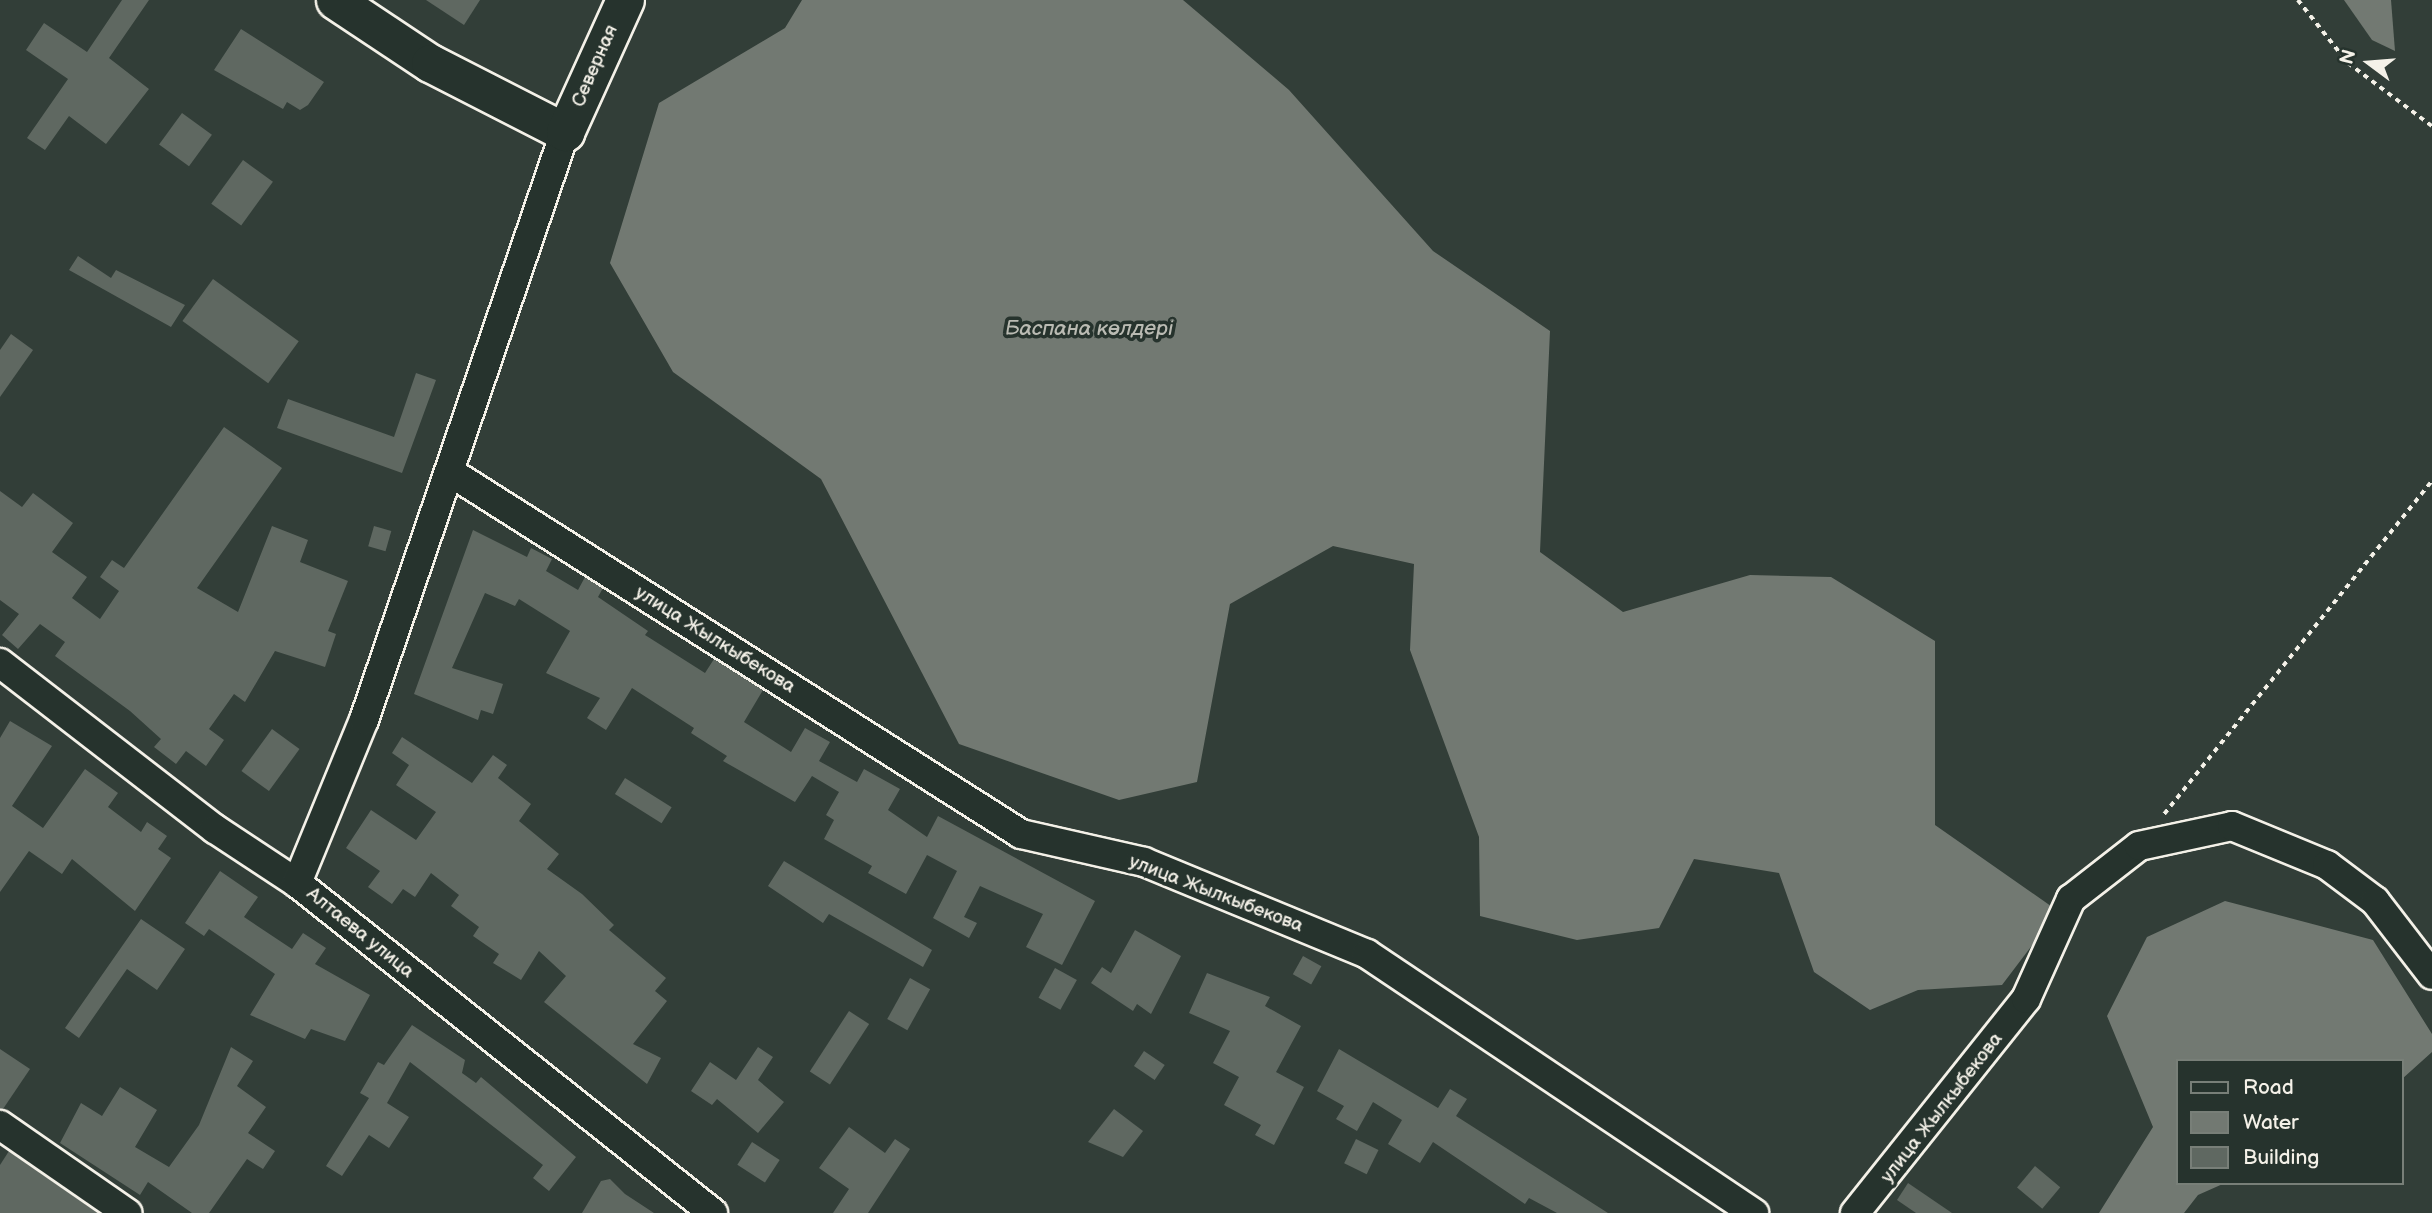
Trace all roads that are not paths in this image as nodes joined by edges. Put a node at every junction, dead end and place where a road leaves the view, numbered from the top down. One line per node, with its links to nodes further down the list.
1 (335, 0): 3 (main road)
2 (625, 0): 3 (main road, Северная)
3 (565, 132): 4 (street)
4 (450, 472): 6 (street); 11 (street, улица Жылкыбекова)
5 (0, 663): 6 (street, Алтаева улица)
6 (297, 883): 10 (street, Алтаева улица)
7 (2432, 975): 12 (street, улица Жылкыбекова)
8 (0, 1125): 9 (street)
9 (127, 1213)
10 (713, 1213)
11 (1754, 1213)
12 (1855, 1213)

